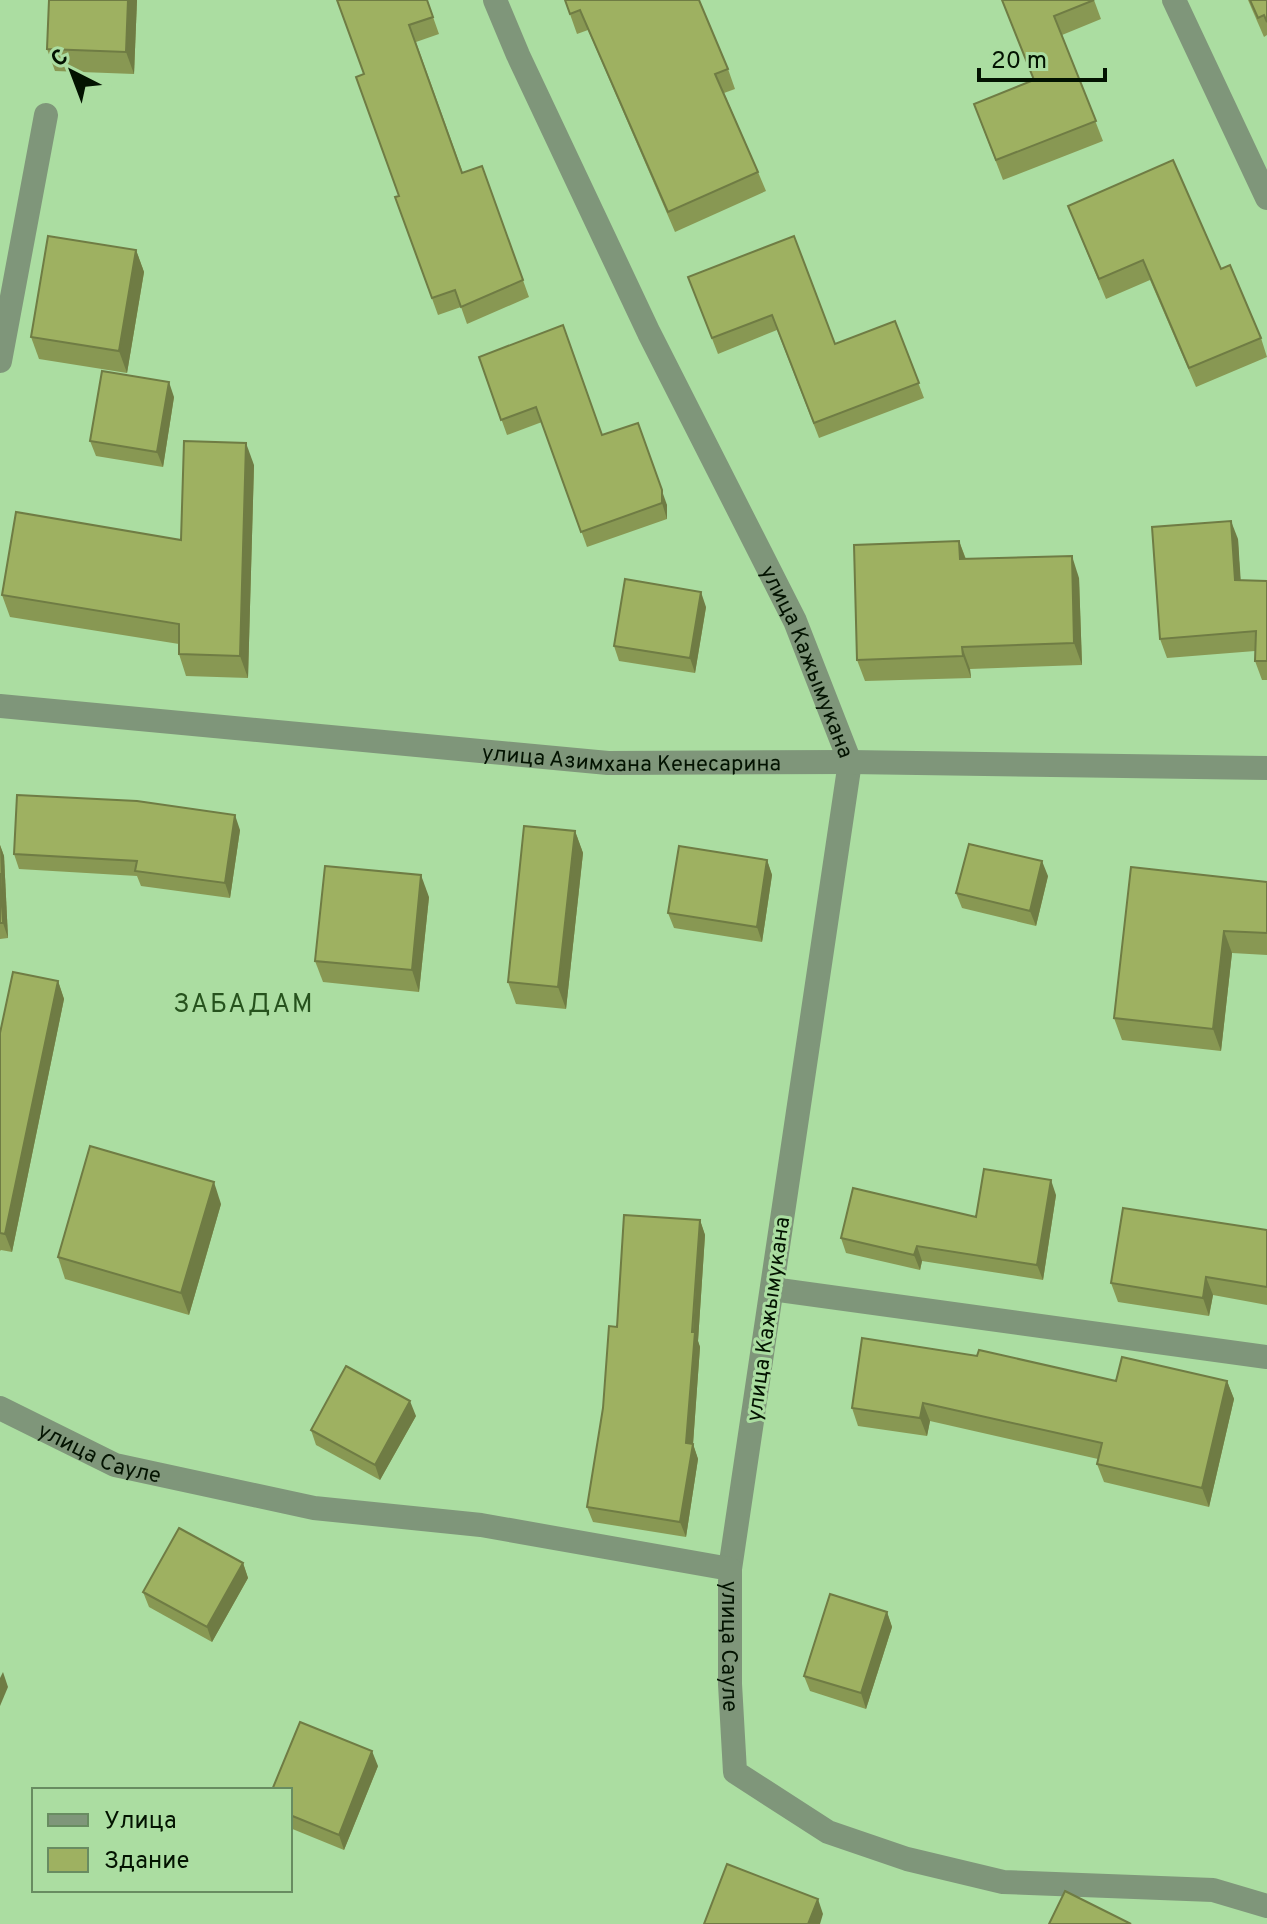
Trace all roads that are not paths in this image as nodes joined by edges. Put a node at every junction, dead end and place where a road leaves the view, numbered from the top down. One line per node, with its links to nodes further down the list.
1 (495, 0): 7 (street, улица Кажымукана)
2 (1174, 0): 4 (street)
3 (46, 115): 5 (street)
4 (1267, 198)
5 (0, 361)
6 (0, 706): 7 (street, улица Азимхана Кенесарина)
7 (850, 762): 8 (street, улица Азимхана Кенесарина); 9 (street, улица Кажымукана)
8 (1267, 768)
9 (772, 1289): 10 (street); 12 (street, улица Кажымукана)
10 (1267, 1357)
11 (0, 1408): 12 (street, улица Сауле)
12 (730, 1569): 13 (street, улица Сауле)
13 (1267, 1906)

